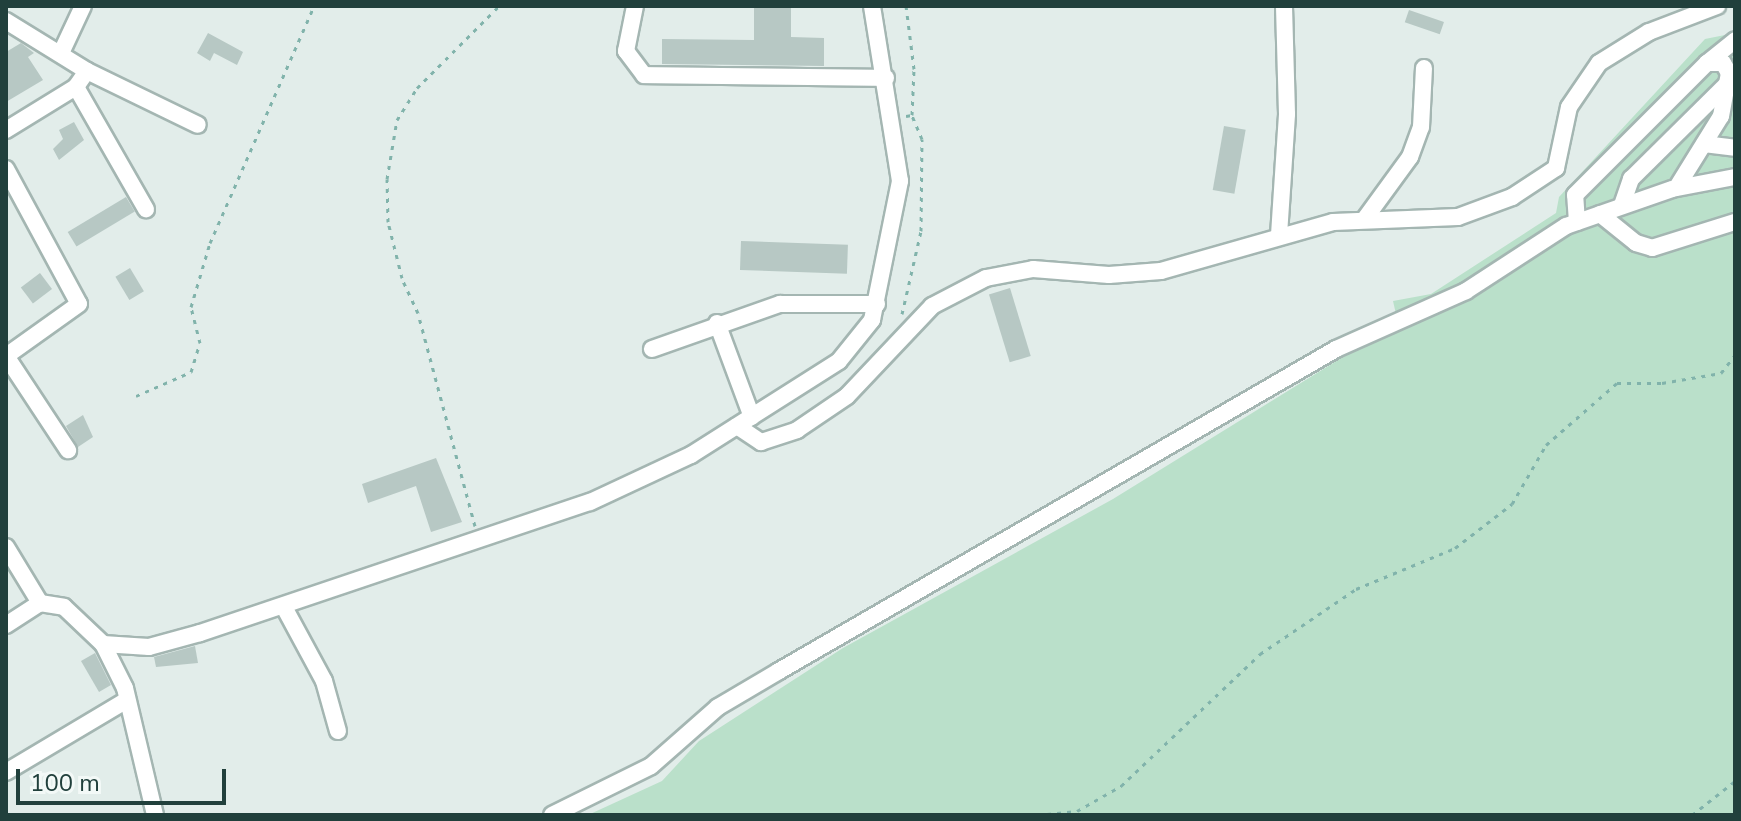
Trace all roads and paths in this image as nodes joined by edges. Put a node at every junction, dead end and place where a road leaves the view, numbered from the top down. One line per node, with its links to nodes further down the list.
1 (83, 6): 11 (street)
2 (314, 6): 40 (path)
3 (499, 6): 43 (path)
4 (635, 6): 15 (street)
5 (872, 6): 15 (street)
6 (906, 6): 18 (path)
7 (1284, 6): 33 (street)
8 (1717, 6): 30 (street)
9 (6, 21): 11 (street)
10 (1735, 40): 12 (street)
11 (61, 53): 14 (street)
12 (1707, 63): 16 (street); 31 (street)
13 (1424, 68): 30 (street)
14 (87, 71): 17 (street); 20 (street)
15 (886, 78): 19 (street)
16 (1727, 83): 22 (street); 27 (street)
17 (76, 87): 21 (street); 28 (street)
18 (912, 115): 19 (path); 36 (path)
19 (893, 119): 34 (street)
20 (198, 125)
21 (6, 130)
22 (1704, 144): 23 (street); 26 (street)
23 (1735, 148)
24 (6, 169): 39 (street)
25 (1735, 177): 26 (street)
26 (1677, 187): 27 (street)
27 (1622, 205): 29 (street)
28 (146, 209)
29 (1600, 214): 31 (street); 32 (street)
30 (1364, 220): 33 (street)
31 (1577, 222): 54 (street)
32 (1735, 222)
33 (1279, 235): 36 (street)
34 (877, 304): 35 (street); 41 (street)
35 (717, 323): 37 (street); 41 (street)
36 (907, 330): 41 (street)
37 (652, 349)
38 (1735, 355): 55 (path)
39 (6, 356): 42 (street)
40 (136, 396)
41 (745, 422): 43 (street)
42 (68, 450)
43 (478, 542): 46 (street)
44 (6, 547): 45 (street)
45 (40, 603): 47 (street); 48 (street)
46 (284, 607): 48 (street); 50 (street)
47 (6, 625)
48 (103, 644): 49 (street)
49 (127, 700): 51 (street); 53 (street)
50 (338, 731)
51 (6, 772)
52 (1735, 781): 56 (path)
53 (153, 814)
54 (552, 815)
55 (1037, 815)
56 (1692, 815)

